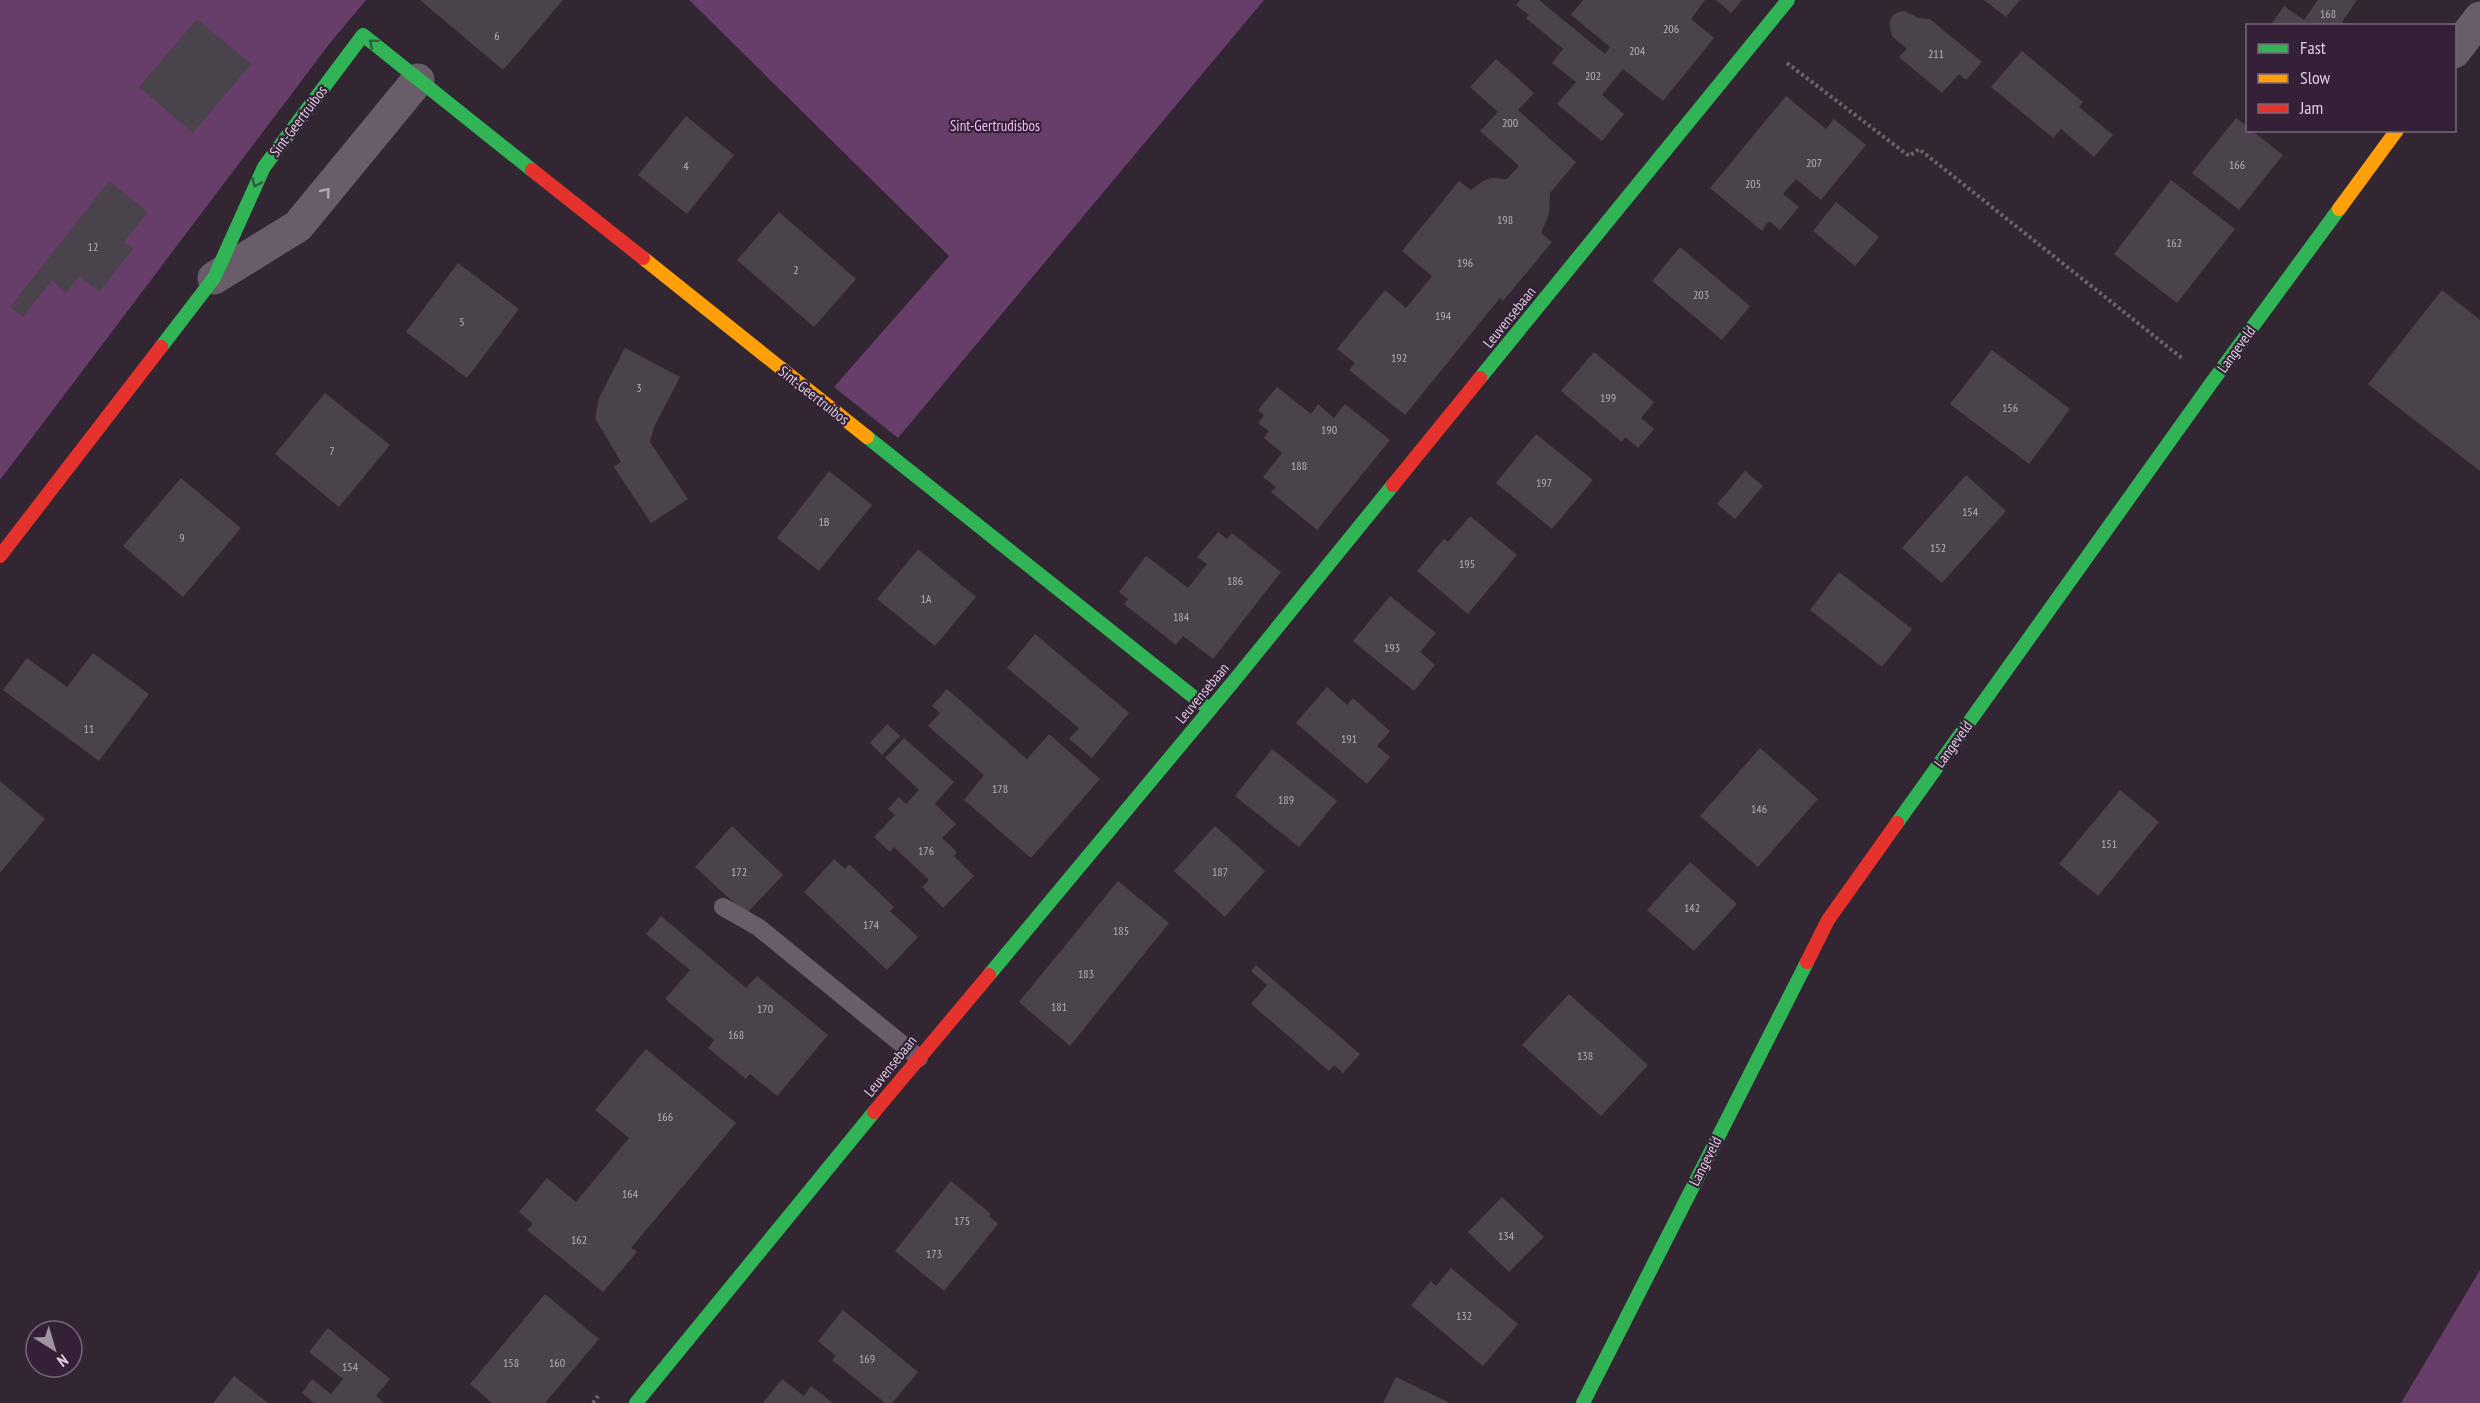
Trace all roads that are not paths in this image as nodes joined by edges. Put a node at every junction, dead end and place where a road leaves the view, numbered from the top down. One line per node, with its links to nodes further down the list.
1 (1788, 0): 8 (street, Leuvensebaan)
2 (2480, 18): 3 (street)
3 (2456, 49)
4 (418, 80): 6 (street, Sint-Geertruibos, one-way to 4); 6 (street, Sint-Geertruibos, one-way to 6); 8 (street, Sint-Geertruibos)
5 (2396, 132): 12 (street, Langeveld)
6 (214, 278): 7 (street, Sint-Geertruibos)
7 (0, 556)
8 (1210, 710): 10 (street, Leuvensebaan)
9 (723, 907): 10 (lane)
10 (919, 1058): 11 (street, Leuvensebaan)
11 (636, 1403)
12 (1583, 1403)

